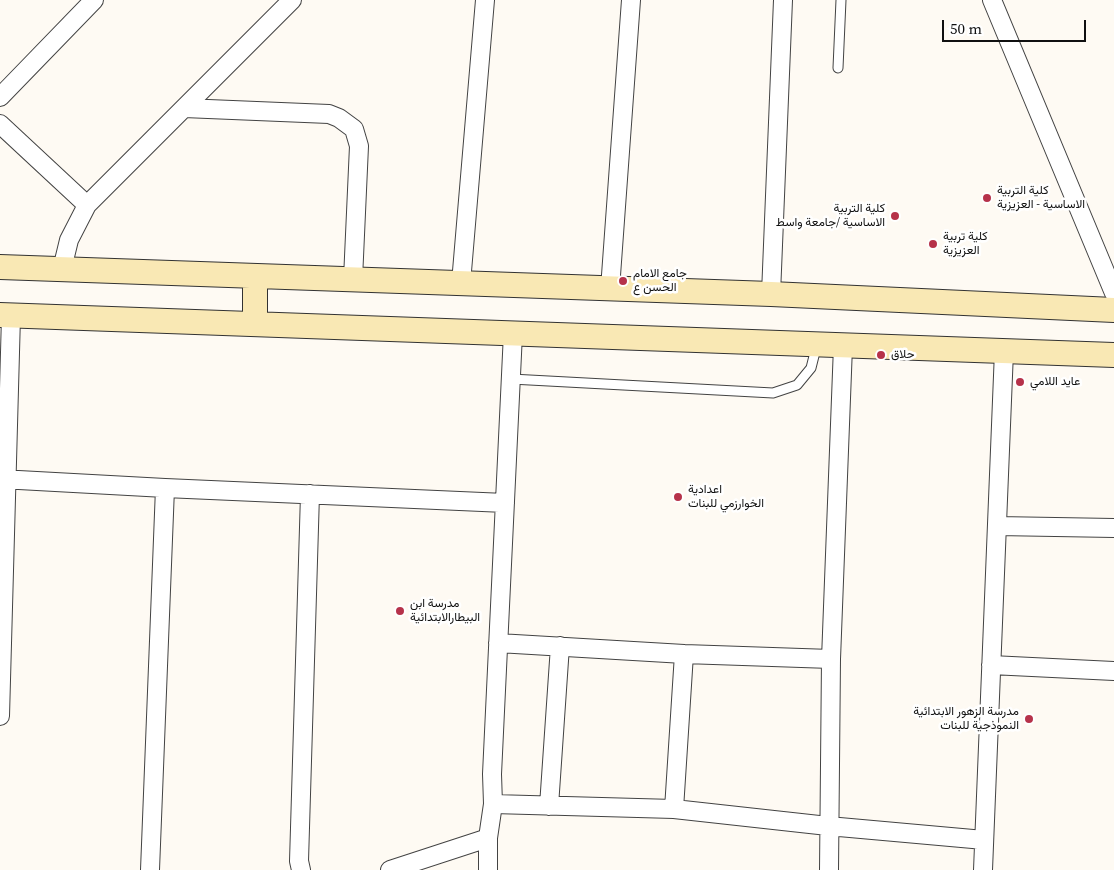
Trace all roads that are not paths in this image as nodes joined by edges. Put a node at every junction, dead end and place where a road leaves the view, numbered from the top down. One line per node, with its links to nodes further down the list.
1 (94, 0): 9 (street)
2 (292, 0): 10 (street)
3 (485, 0): 17 (street)
4 (631, 0): 18 (street)
5 (783, 0): 20 (street)
6 (842, 0): 8 (lane)
7 (992, 0): 19 (street)
8 (838, 68)
9 (0, 97)
10 (184, 108): 12 (street); 16 (street)
11 (0, 124): 12 (street)
12 (87, 205): 14 (street)
13 (0, 267): 14 (street)
14 (62, 269): 15 (street)
15 (256, 276): 16 (street); 23 (street)
16 (353, 280): 17 (street)
17 (462, 284): 18 (street)
18 (610, 289): 20 (street)
19 (1114, 293)
20 (771, 294): 21 (street)
21 (1114, 310)
22 (5, 316): 23 (street); 30 (street)
23 (255, 324): 24 (street)
24 (513, 333): 25 (street); 29 (street)
25 (817, 344): 26 (street); 29 (lane)
26 (843, 346): 27 (street); 39 (street)
27 (1004, 351): 28 (street); 34 (street)
28 (1114, 355)
29 (511, 379): 33 (street)
30 (3, 479): 31 (street); 42 (street)
31 (165, 488): 32 (street); 49 (street)
32 (310, 494): 33 (street); 50 (street)
33 (505, 502): 36 (street)
34 (997, 526): 35 (street); 40 (street)
35 (1114, 528)
36 (498, 643): 37 (street); 43 (street)
37 (560, 646): 38 (street); 44 (street)
38 (684, 654): 39 (street); 45 (street)
39 (831, 659): 46 (street)
40 (991, 665): 41 (street); 48 (street)
41 (1114, 671)
42 (0, 716)
43 (493, 804): 44 (street); 47 (street)
44 (549, 806): 45 (street)
45 (674, 809): 46 (street)
46 (828, 826): 48 (street); 53 (street)
47 (488, 838): 51 (street); 52 (street)
48 (984, 840): 54 (street)
49 (150, 870)
50 (302, 870)
51 (390, 870)
52 (488, 870)
53 (829, 870)
54 (983, 870)

